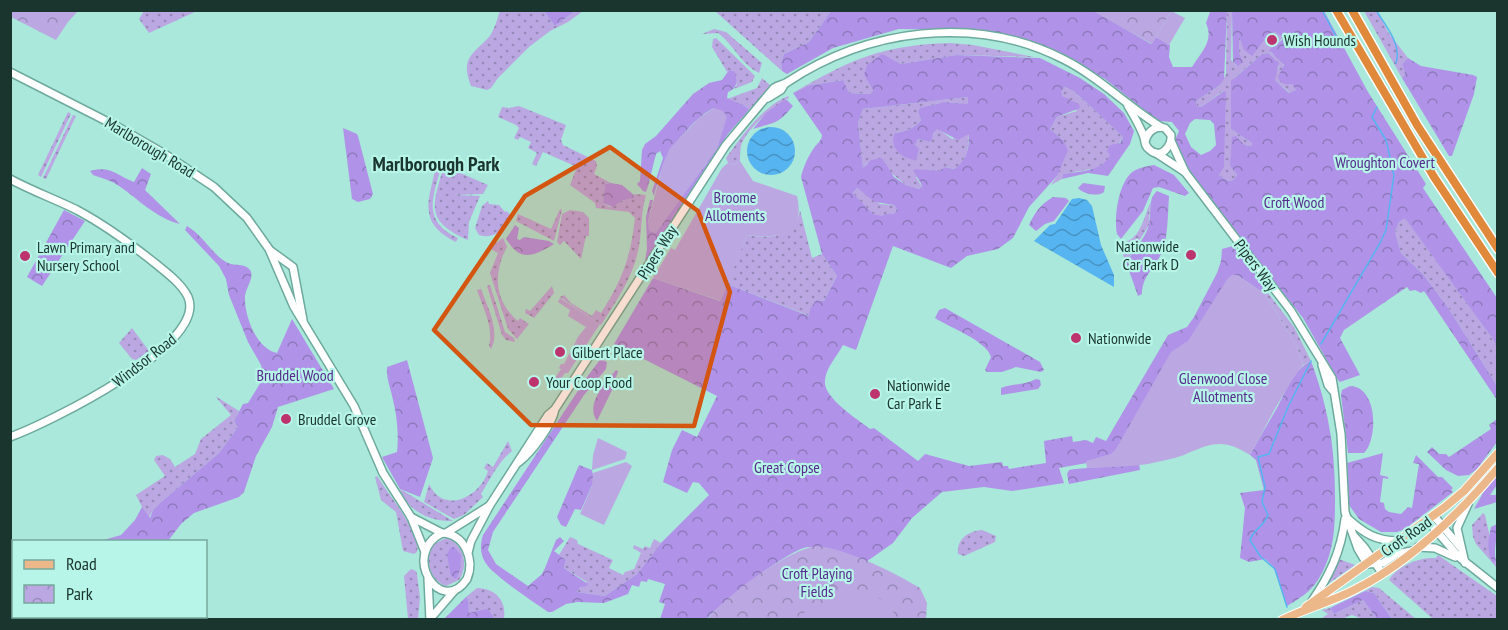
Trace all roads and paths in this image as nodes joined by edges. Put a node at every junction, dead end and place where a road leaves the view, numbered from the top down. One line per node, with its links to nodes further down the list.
1 (1336, 10): 15 (highway)
2 (1352, 10): 12 (highway)
3 (10, 72): 11 (main road, Marlborough Road)
4 (1127, 104): 5 (main road, Pipers Way); 7 (main road, Pipers Way); 22 (main road, Pipers Way)
5 (1161, 127): 6 (main road); 7 (main road)
6 (1171, 141): 8 (main road); 9 (main road, Pipers Way)
7 (1145, 142): 8 (main road)
8 (1156, 153): 9 (main road, Pipers Way)
9 (1185, 172): 24 (main road, Pipers Way)
10 (10, 179): 18 (main road, Windsor Road)
11 (269, 249): 13 (main road, Marlborough Road); 16 (main road, Marlborough Road)
12 (1497, 249)
13 (286, 263): 14 (main road); 16 (main road)
14 (294, 272): 16 (main road); 17 (main road, Marlborough Road)
15 (1497, 273)
16 (280, 274): 17 (main road, Marlborough Road)
17 (303, 320): 23 (main road, Marlborough Road)
18 (10, 437)
19 (1497, 453): 25 (main road, Croft Road)
20 (1497, 468): 21 (main road, Croft Road)
21 (1474, 495): 26 (main road, Croft Road); 30 (main road)
22 (490, 505): 27 (main road, Pipers Way); 32 (main road, Pipers Way)
23 (411, 517): 27 (main road, Marlborough Road); 31 (main road, Marlborough Road)
24 (1346, 517): 28 (main road); 33 (main road, Pipers Way); 39 (main road)
25 (1431, 518): 26 (main road); 28 (main road, Croft Road)
26 (1440, 529): 29 (main road, Croft Road); 30 (main road); 34 (main road)
27 (444, 533): 31 (main road); 32 (main road)
28 (1399, 542): 33 (main road, Croft Road)
29 (1414, 549): 33 (main road); 34 (main road); 35 (main road, Croft Road)
30 (1462, 549): 34 (main road)
31 (425, 552): 36 (main road)
32 (468, 553): 38 (main road)
33 (1372, 562): 35 (main road, Pipers Way); 39 (main road, Croft Road)
34 (1465, 563): 37 (main road)
35 (1382, 573): 40 (main road, Croft Road)
36 (428, 579): 38 (main road); 41 (main road)
37 (1497, 588)
38 (456, 590): 41 (main road)
39 (1312, 601): 40 (main road, Croft Road)
40 (1305, 608): 42 (main road, Croft Road)
41 (430, 619)
42 (1282, 620)

